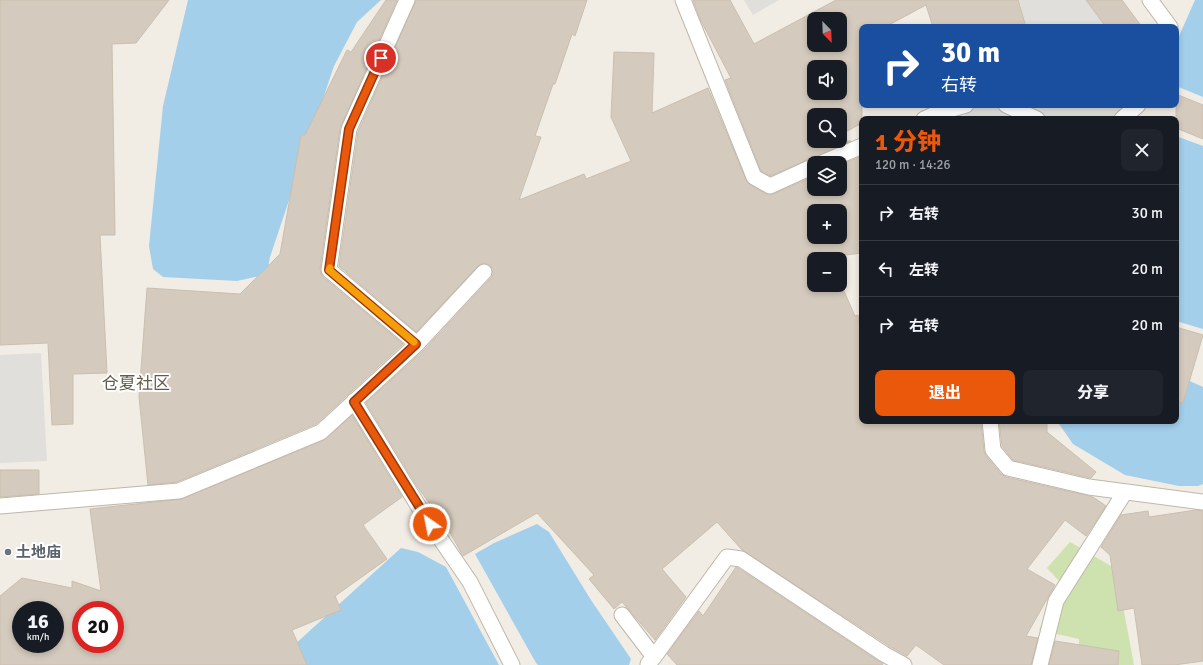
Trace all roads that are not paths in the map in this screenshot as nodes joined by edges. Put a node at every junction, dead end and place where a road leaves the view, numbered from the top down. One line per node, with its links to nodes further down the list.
1 (407, 0): 15 (lane)
2 (683, 0): 13 (lane)
3 (1153, 1): 4 (lane)
4 (1168, 24)
5 (956, 108): 8 (lane)
6 (1013, 108): 9 (lane)
7 (1135, 108): 10 (lane)
8 (931, 116)
9 (1030, 116)
10 (1125, 116)
11 (859, 147): 12 (lane)
12 (838, 156)
13 (807, 169)
14 (484, 272): 15 (lane)
15 (416, 344): 16 (lane)
16 (354, 402): 20 (lane); 23 (lane)
17 (990, 424): 18 (lane)
18 (1125, 492): 19 (lane); 25 (lane)
19 (1203, 502)
20 (0, 506)
21 (622, 615): 22 (lane)
22 (651, 661): 24 (lane)
23 (512, 665)
24 (904, 665)
25 (1040, 665)

